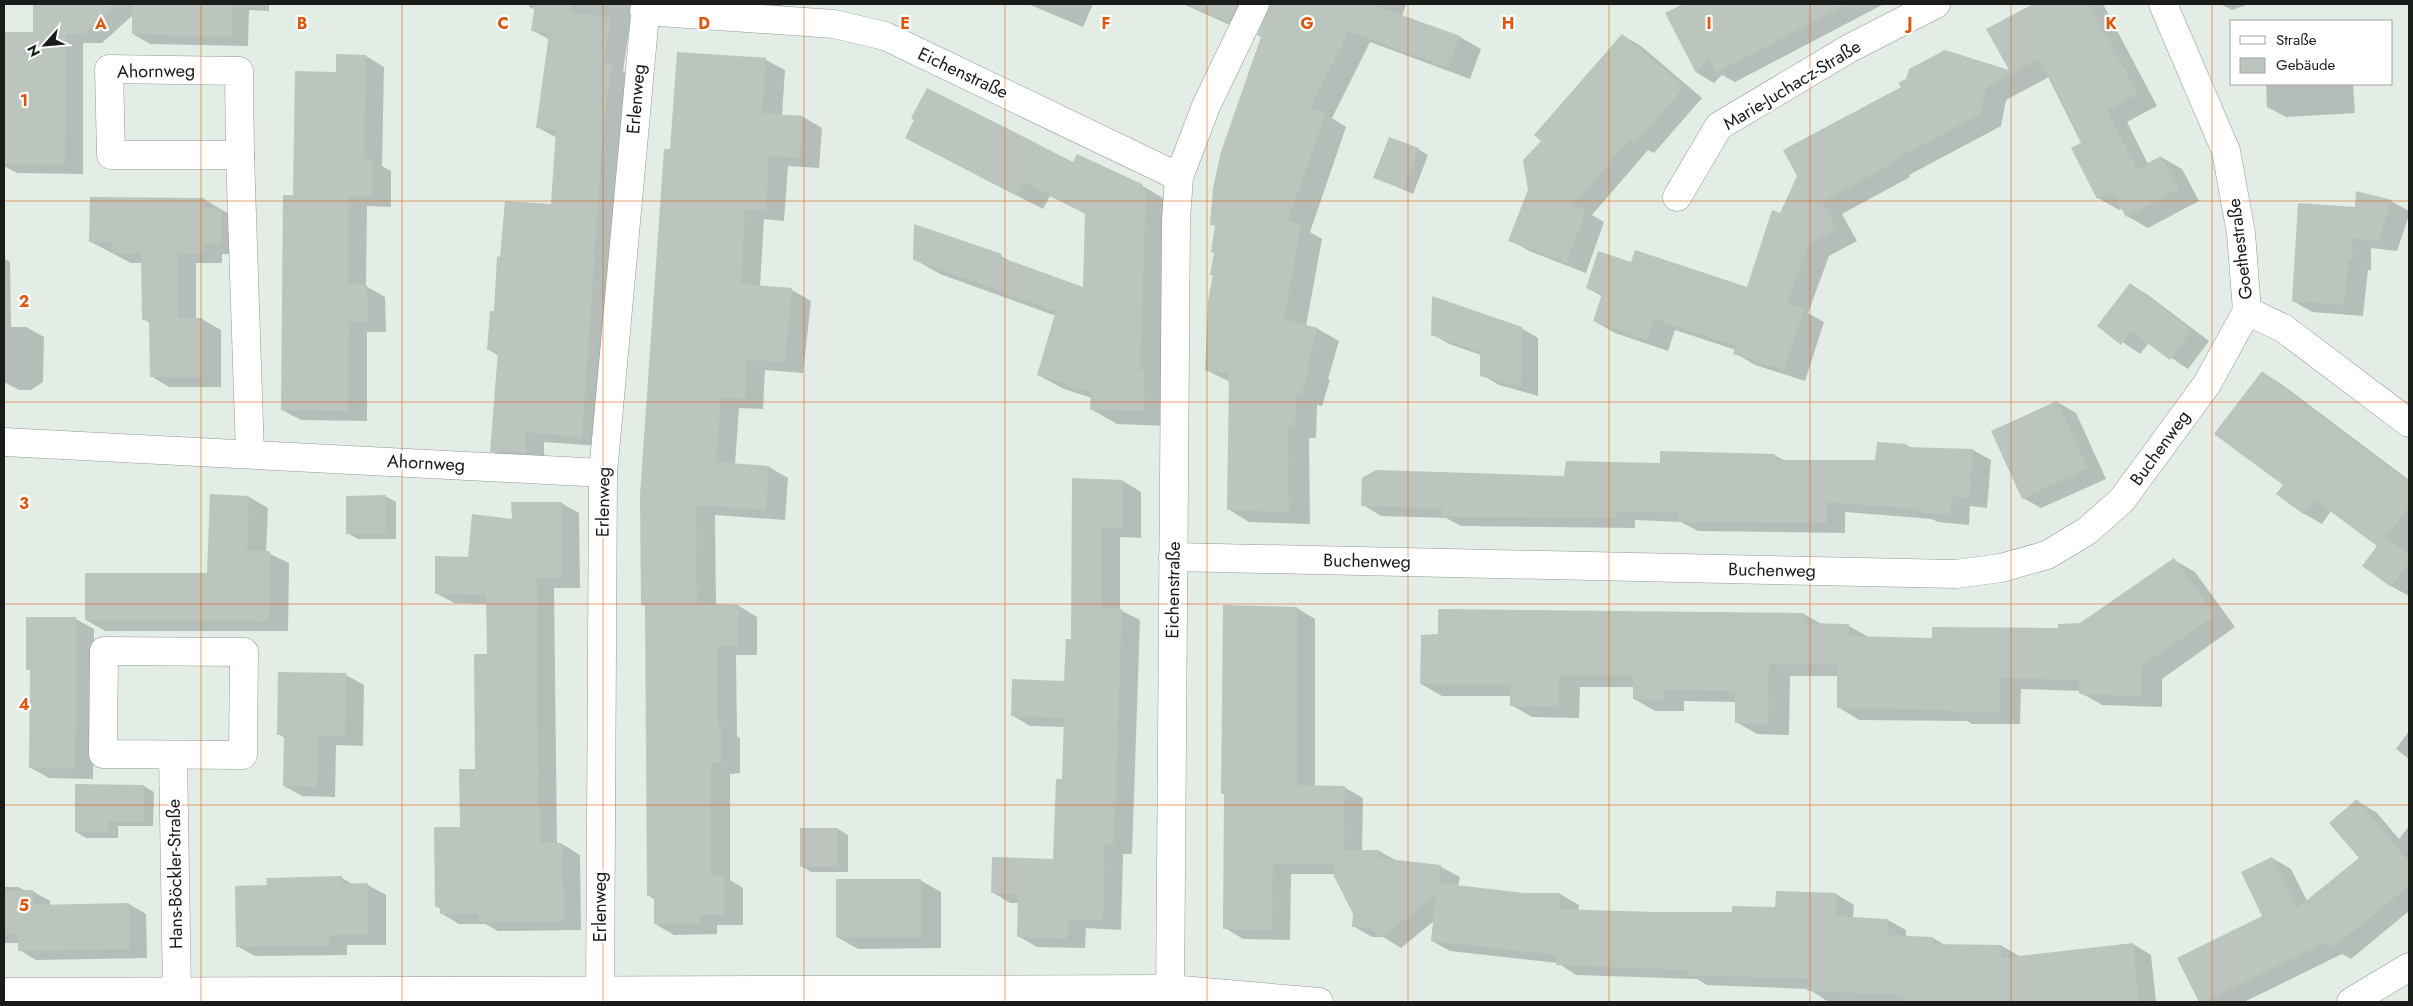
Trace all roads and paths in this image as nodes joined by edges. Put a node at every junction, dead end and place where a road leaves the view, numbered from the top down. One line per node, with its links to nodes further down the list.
1 (1255, 4): 6 (street, Eichenstraße)
2 (1936, 4): 7 (street, Marie-Juchacz-Straße)
3 (2163, 4): 8 (street, Goethestraße)
4 (645, 8): 6 (street, Eichenstraße); 12 (street, Erlenweg)
5 (240, 155): 5 (street, Ahornweg); 11 (street, Ahornweg)
6 (1179, 177): 13 (street, Eichenstraße)
7 (1677, 197)
8 (2247, 311): 9 (street, Goethestraße); 13 (street, Buchenweg)
9 (2409, 423)
10 (4, 442): 11 (street, Ahornweg)
11 (250, 454): 12 (street, Ahornweg)
12 (603, 473): 19 (street, Erlenweg)
13 (1174, 557): 18 (street, Eichenstraße)
14 (173, 756): 14 (street); 17 (street, Hans-Böckler-Straße)
15 (2409, 967): 21 (street)
16 (4, 992): 17 (street)
17 (177, 992): 19 (street)
18 (1169, 996): 19 (street); 20 (street)
19 (600, 997)
20 (1319, 1002)
21 (2351, 1002)

